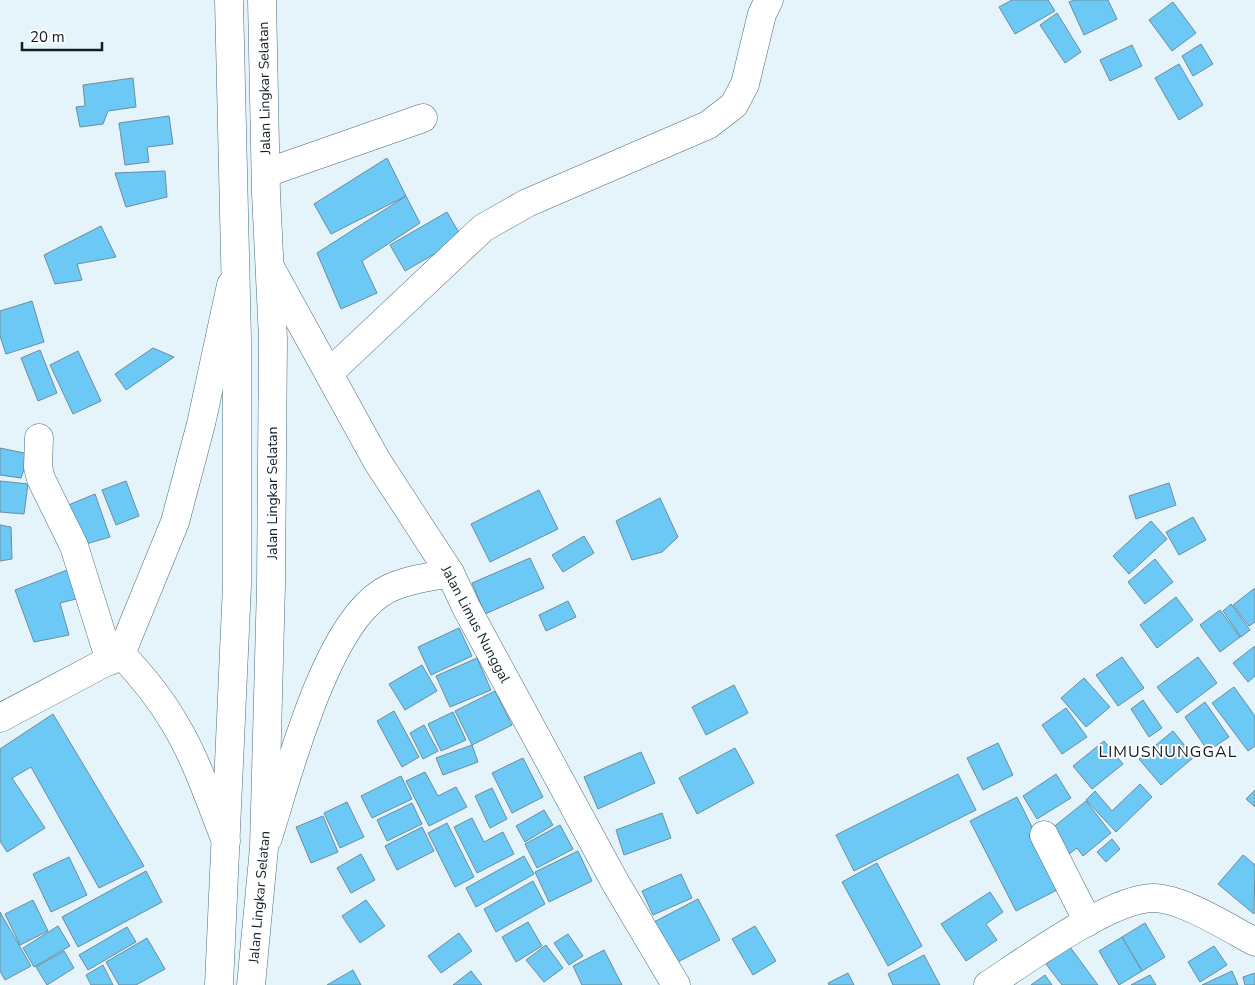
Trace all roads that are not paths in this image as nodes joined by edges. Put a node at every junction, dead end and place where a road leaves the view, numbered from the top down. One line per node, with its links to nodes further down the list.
1 (229, 0): 6 (street)
2 (262, 0): 5 (street, Jalan Lingkar Selatan)
3 (768, 0): 8 (street)
4 (423, 118): 5 (street)
5 (266, 173): 7 (street, Jalan Lingkar Selatan)
6 (236, 263): 11 (street); 14 (street)
7 (270, 267): 8 (street, Jalan Limus Nunggal); 15 (street, Jalan Lingkar Selatan)
8 (329, 373): 10 (street, Jalan Limus Nunggal)
9 (39, 438): 11 (street)
10 (450, 573): 15 (street); 20 (street, Jalan Limus Nunggal)
11 (116, 657): 12 (street); 14 (street)
12 (0, 718)
13 (1044, 835): 16 (street)
14 (226, 841): 18 (street)
15 (264, 848): 19 (street, Jalan Lingkar Selatan)
16 (1088, 922): 17 (street); 21 (street)
17 (1255, 942)
18 (219, 985)
19 (251, 985)
20 (676, 985)
21 (988, 985)

